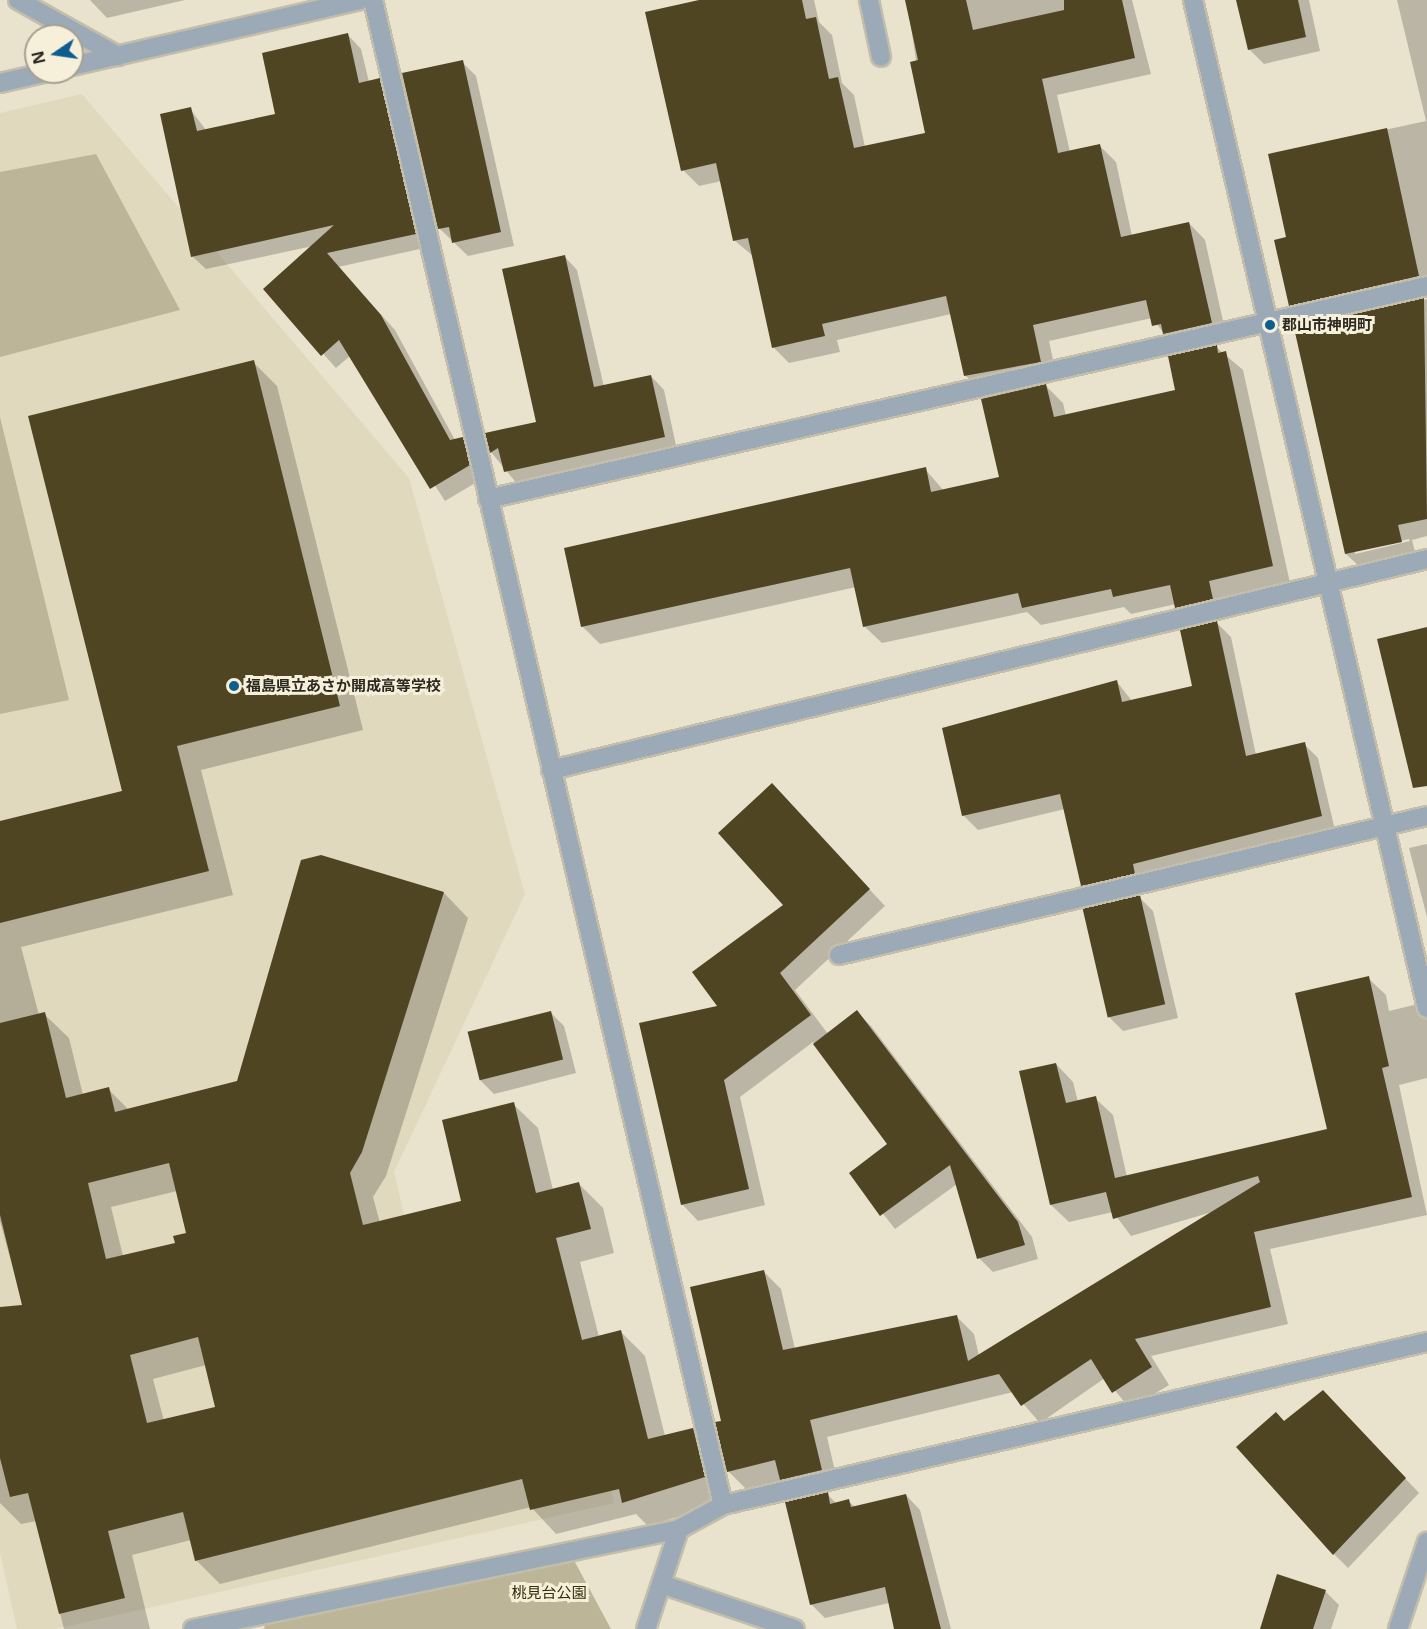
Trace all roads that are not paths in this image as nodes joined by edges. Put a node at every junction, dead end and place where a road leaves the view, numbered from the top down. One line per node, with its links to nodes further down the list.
1 (18, 0): 6 (street)
2 (360, 0): 6 (street)
3 (373, 0): 13 (street)
4 (869, 0): 7 (street)
5 (1193, 0): 12 (street)
6 (118, 56): 8 (street)
7 (881, 57)
8 (84, 63)
9 (24, 78): 10 (street)
10 (0, 83)
11 (1427, 286): 12 (street)
12 (1268, 322): 13 (street); 15 (street)
13 (488, 499): 16 (street)
14 (1427, 559): 15 (street)
15 (1329, 581): 16 (street); 18 (street)
16 (551, 770): 22 (street)
17 (1427, 816): 18 (street)
18 (1385, 825): 19 (street); 20 (street)
19 (839, 955)
20 (1427, 1008)
21 (1427, 1342): 22 (street)
22 (723, 1505): 23 (street)
23 (679, 1529): 25 (street); 26 (street)
24 (1427, 1542): 30 (street)
25 (661, 1584): 28 (street); 29 (street)
26 (266, 1621): 27 (street)
27 (193, 1629)
28 (646, 1629)
29 (795, 1629)
30 (1398, 1629)

